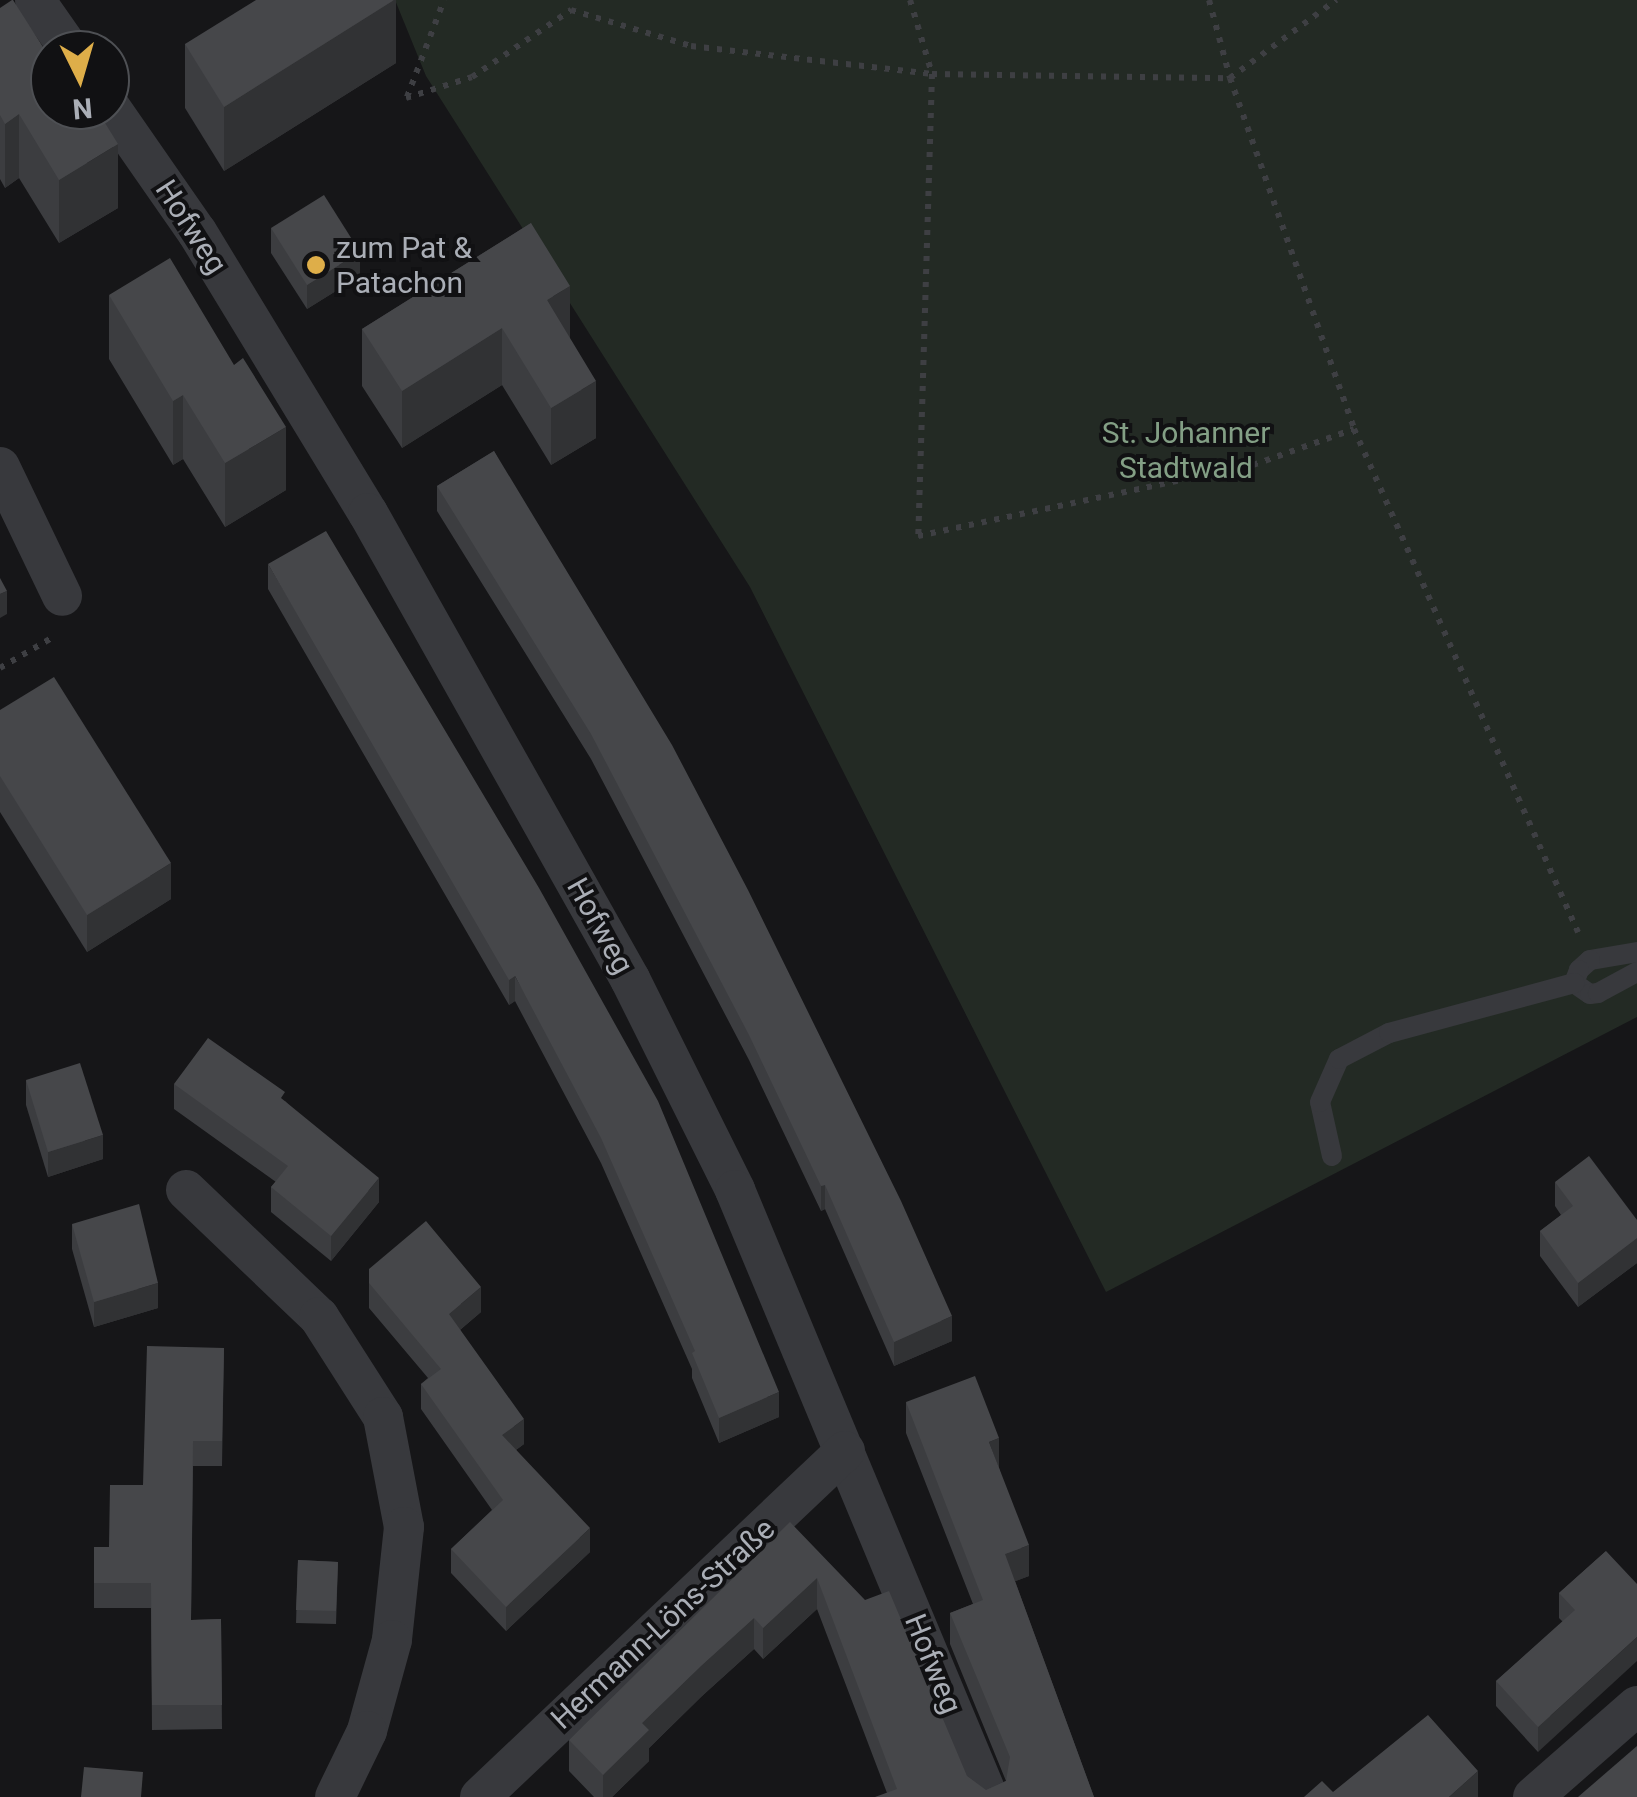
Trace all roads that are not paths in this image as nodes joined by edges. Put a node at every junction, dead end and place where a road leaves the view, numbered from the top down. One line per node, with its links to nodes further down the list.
1 (35, 0): 2 (street)
2 (56, 30)
3 (126, 130): 11 (street, Hofweg)
4 (0, 467): 5 (street)
5 (62, 614)
6 (1637, 952): 8 (lane)
7 (1637, 972): 8 (lane)
8 (1574, 983): 9 (lane)
9 (1332, 1156)
10 (186, 1190): 13 (street)
11 (845, 1451): 14 (street, Hermann-Löns-Straße); 15 (street, Hofweg)
12 (1637, 1706): 16 (street)
13 (335, 1797)
14 (480, 1797)
15 (988, 1797)
16 (1533, 1797)

